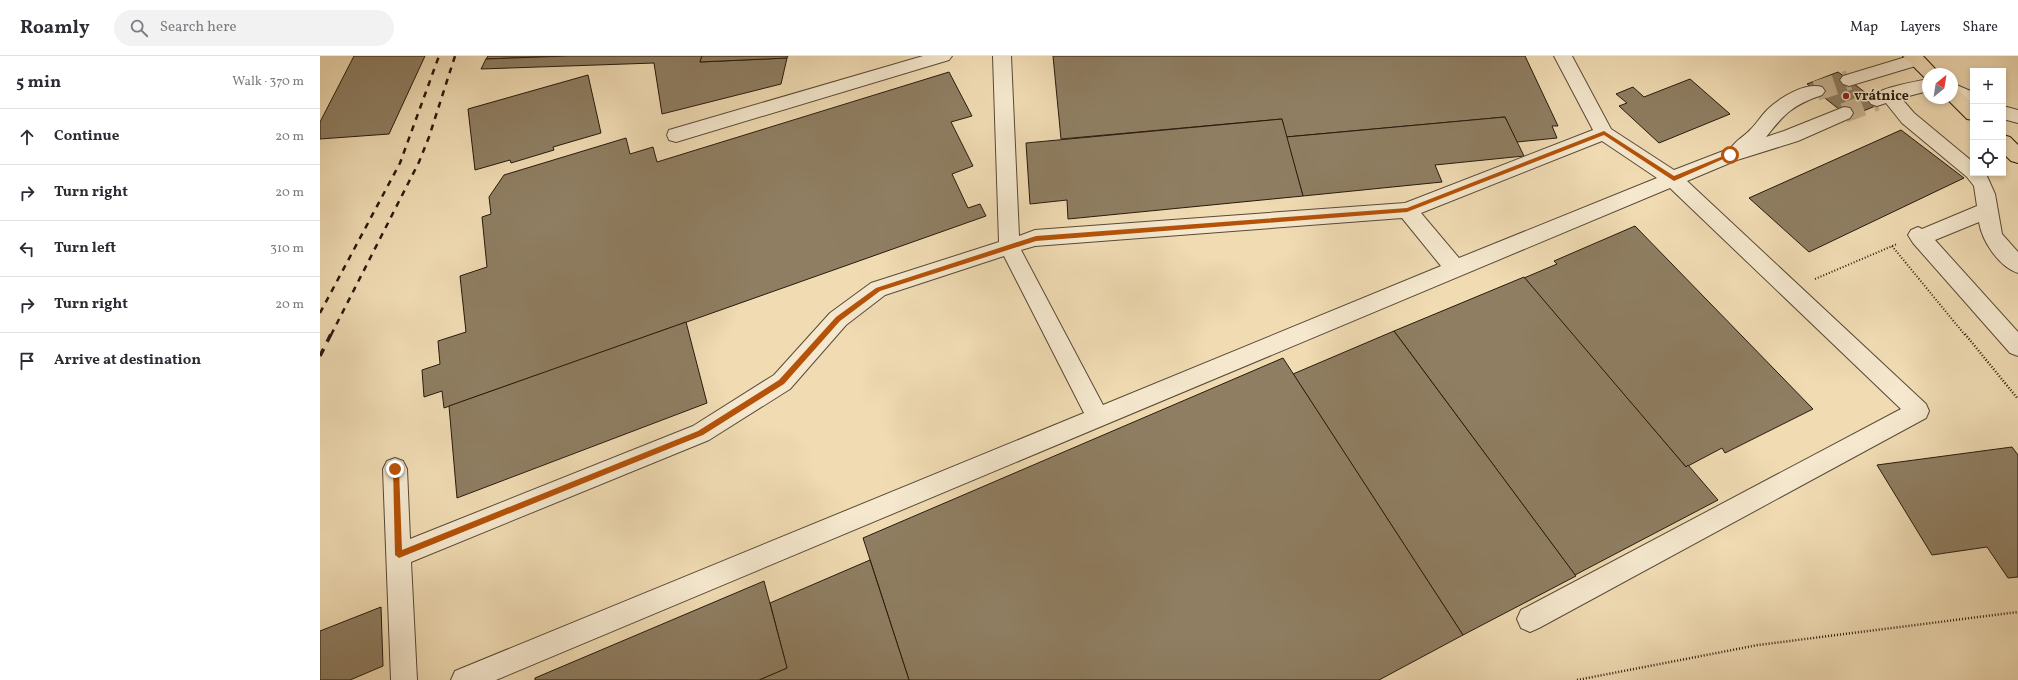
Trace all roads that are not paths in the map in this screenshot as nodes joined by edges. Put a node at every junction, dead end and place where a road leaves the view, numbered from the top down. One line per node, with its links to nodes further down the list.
1 (943, 56): 17 (lane)
2 (1002, 56): 26 (lane)
3 (1564, 56): 16 (lane)
4 (1914, 58): 5 (main road); 6 (lane)
5 (1925, 68)
6 (1849, 80)
7 (1922, 87): 21 (lane)
8 (1816, 91): 19 (lane)
9 (1958, 92): 10 (lane)
10 (1970, 98)
11 (1958, 100): 12 (main road)
12 (1970, 111)
13 (1844, 113): 19 (lane)
14 (2006, 113): 15 (lane)
15 (2018, 117)
16 (1604, 133): 23 (lane); 24 (lane)
17 (676, 135)
18 (2006, 145): 20 (main road)
19 (1730, 155): 23 (lane)
20 (2018, 156)
21 (1970, 170)
22 (1976, 176): 25 (lane)
23 (1674, 179): 28 (lane); 33 (lane)
24 (1407, 210): 26 (lane); 28 (lane)
25 (1987, 210): 27 (lane); 29 (lane)
26 (1009, 247): 30 (lane); 32 (lane)
27 (2018, 265)
28 (1456, 269): 30 (lane)
29 (2018, 347)
30 (1098, 418): 35 (lane)
31 (395, 469): 32 (lane)
32 (399, 555): 34 (lane)
33 (1530, 619)
34 (404, 680)
35 (464, 680)

